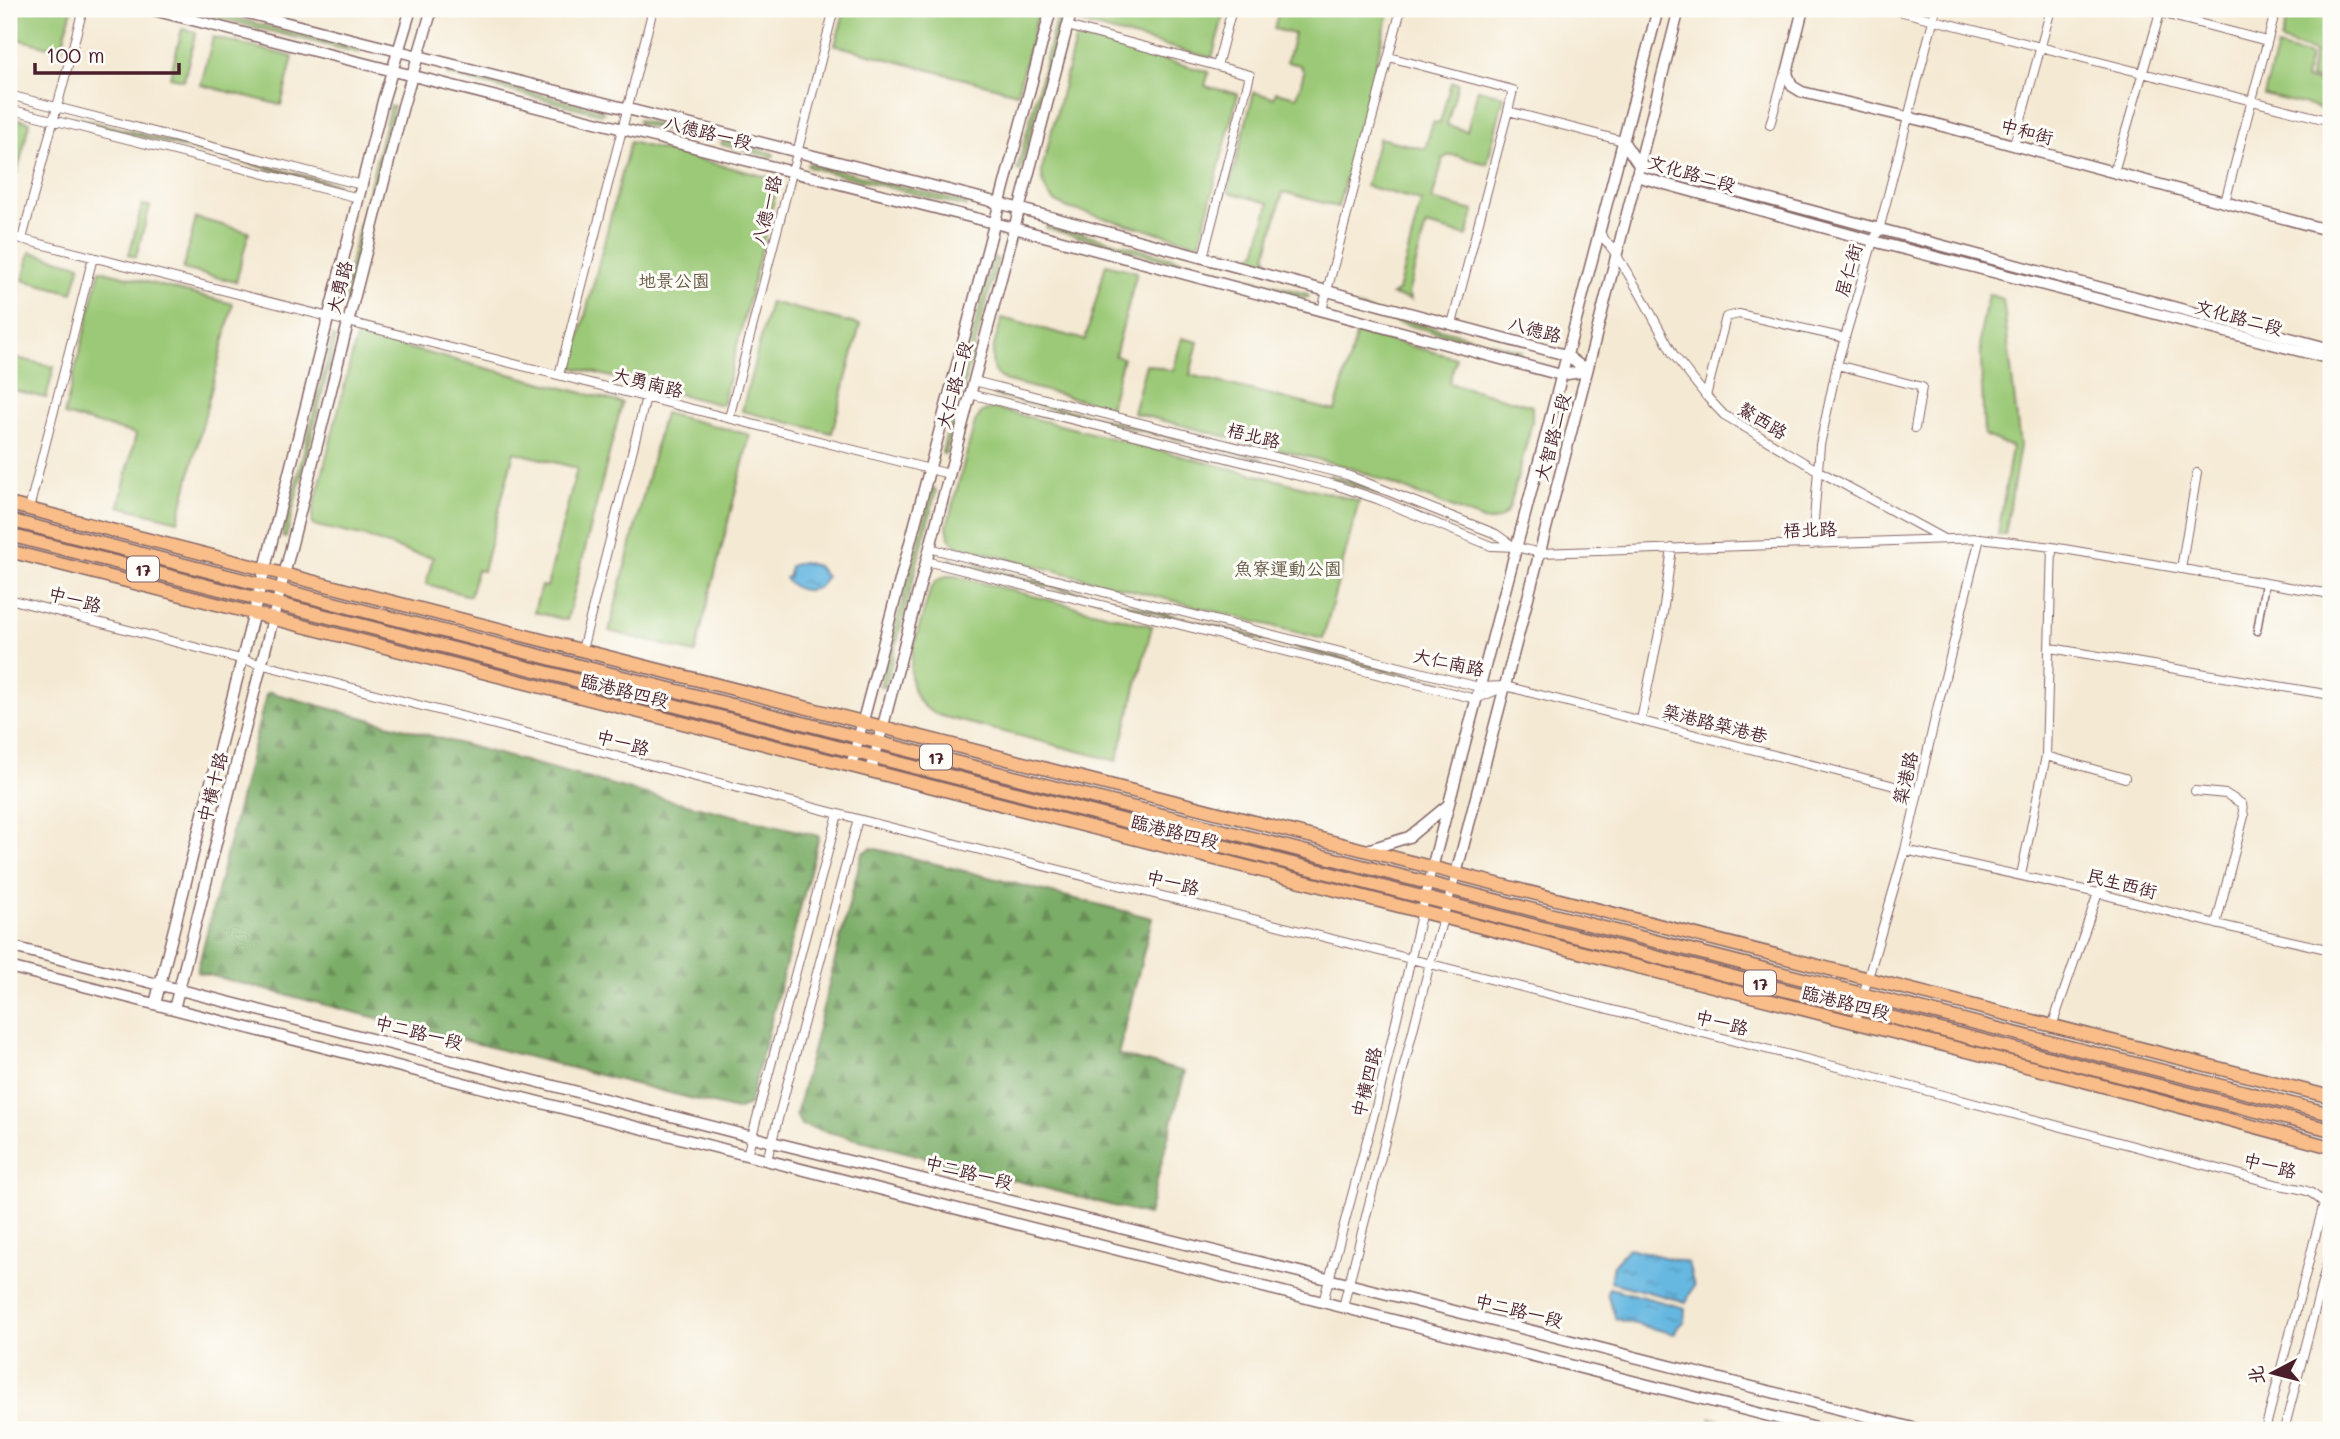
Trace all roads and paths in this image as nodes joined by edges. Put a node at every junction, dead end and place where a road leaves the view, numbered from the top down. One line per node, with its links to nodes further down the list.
1 (83, 9): 33 (street)
2 (149, 9): 29 (street, 八德路一段)
3 (232, 9): 25 (street, 八德路一段)
4 (411, 9): 25 (street, 大勇路)
5 (432, 9): 25 (street, 大勇路)
6 (653, 9): 34 (street)
7 (834, 9): 46 (street, 八德一路)
8 (1051, 9): 53 (street, 大仁路二段)
9 (1072, 9): 22 (street, 大仁路二段)
10 (1232, 9): 27 (street)
11 (1401, 9): 26 (street)
12 (1657, 9): 43 (street, 大智路二段)
13 (1679, 9): 47 (street, 大智路二段)
14 (1803, 9): 28 (street)
15 (1891, 9): 21 (street)
16 (1936, 9): 21 (street, 居仁街)
17 (2051, 9): 24 (street)
18 (2145, 9): 20 (street)
19 (2276, 9): 23 (street)
20 (2160, 13): 23 (street); 30 (street)
21 (1933, 20): 24 (street); 37 (street, 居仁街)
22 (1067, 26): 27 (street); 53 (street, 大仁路二段)
23 (2267, 41): 32 (street)
24 (2040, 48): 30 (street); 44 (street)
25 (408, 53): 29 (street, 大勇路); 29 (street, 大勇路); 34 (street, 八德路一段)
26 (1389, 57): 36 (street); 64 (street)
27 (1217, 66): 63 (street)
28 (1788, 68): 37 (street, 中和街); 40 (street)
29 (403, 72): 41 (street, 八德路一段); 50 (street, 大勇路); 66 (street, 大勇路)
30 (2142, 74): 32 (street); 49 (street)
31 (9, 95): 33 (street)
32 (2251, 102): 39 (street); 52 (street)
33 (57, 108): 38 (street); 50 (street)
34 (627, 108): 41 (street); 42 (street, 八德路一段)
35 (9, 109): 38 (street)
36 (1507, 111): 43 (street); 67 (street)
37 (1908, 118): 44 (street, 中和街); 55 (street, 居仁街)
38 (54, 120): 51 (street); 59 (street)
39 (2331, 121)
40 (1770, 125)
41 (622, 128): 45 (street, 八德路一段); 75 (street)
42 (710, 129): 45 (street); 46 (street, 八德路一段)
43 (1623, 141): 47 (street, 文化路二段); 57 (street, 大智路二段)
44 (2014, 145): 49 (street, 中和街)
45 (705, 149): 48 (street, 八德路一段)
46 (797, 152): 48 (street, 八德一路); 53 (street, 八德路一段)
47 (1637, 170): 55 (street, 文化路二段); 60 (street, 文化路二段); 61 (street, 大智路二段)
48 (792, 171): 54 (street, 八德路一段); 80 (street, 八德一路)
49 (2115, 172): 52 (street, 中和街)
50 (362, 185): 51 (street, 大勇路)
51 (359, 198): 66 (street, 大勇路)
52 (2225, 202): 56 (street, 中和街)
53 (1009, 206): 54 (street, 大仁路二段); 54 (street, 大仁路二段); 63 (street, 八德路)
54 (1004, 225): 65 (street); 76 (street, 大仁路二段); 82 (street, 大仁路二段)
55 (1880, 230): 60 (street, 居仁街); 69 (street, 文化路二段)
56 (2331, 231)
57 (1599, 232): 61 (street, 鰲西路); 70 (street, 大智路二段)
58 (9, 236): 59 (street, 大勇南路)
59 (22, 239): 62 (street, 大勇南路)
60 (1873, 241): 68 (street, 居仁街); 71 (street, 文化路二段)
61 (1616, 254): 73 (street, 大智路二段); 78 (street, 鰲西路)
62 (93, 257): 66 (street, 大勇南路); 87 (street)
63 (1203, 257): 64 (street, 八德路)
64 (1327, 291): 65 (street); 67 (street, 八德路)
65 (1322, 310): 74 (street)
66 (339, 319): 75 (street, 大勇南路); 101 (street, 大勇路); 102 (street, 大勇路)
67 (1452, 324): 70 (street, 八德路)
68 (1844, 338): 72 (street, 居仁街); 78 (street)
69 (2331, 349)
70 (1566, 355): 73 (street, 八德路); 74 (street, 大智路二段)
71 (2331, 359)
72 (1837, 365): 81 (street); 83 (street, 居仁街)
73 (1587, 371): 74 (street); 98 (street, 大智路二段)
74 (1561, 374): 93 (street, 大智路二段)
75 (559, 375): 79 (street, 大勇南路)
76 (974, 381): 77 (street, 大仁路二段); 93 (street, 梧北路)
77 (970, 394): 85 (street, 大仁路二段); 93 (street, 梧北路)
78 (1706, 396): 83 (street, 鰲西路)
79 (646, 397): 80 (street, 大勇南路); 114 (street)
80 (729, 418): 82 (street, 大勇南路)
81 (1915, 428)
82 (930, 469): 85 (street, 大勇南路); 122 (street, 大仁路二段)
83 (1817, 470): 91 (street, 鰲西路); 92 (street, 居仁街)
84 (2197, 473): 100 (street)
85 (949, 474): 95 (street, 大仁路二段)
86 (9, 504): 87 (main road, 臨港路四段 / 17)
87 (29, 509): 101 (main road, 臨港路四段 / 17)
88 (9, 520): 104 (main road, 臨港路四段 / 17)
89 (9, 535): 108 (main road, 臨港路四段 / 17)
90 (1980, 538): 91 (street, 梧北路); 94 (street, 梧北路); 133 (street, 築港路)
91 (1945, 539): 92 (street, 梧北路)
92 (1812, 545): 96 (street, 梧北路)
93 (1516, 547): 98 (street, 梧北路); 117 (street, 大智路二段)
94 (2052, 547): 100 (street, 梧北路); 113 (street)
95 (929, 548): 99 (street, 大仁路二段); 117 (street, 大仁南路)
96 (1672, 548): 98 (street, 梧北路); 121 (street)
97 (9, 551): 110 (main road, 臨港路四段 / 17)
98 (1539, 553): 118 (street, 大智路二段)
99 (926, 561): 120 (street, 大仁南路); 123 (street, 大仁路二段)
100 (2181, 569): 103 (street, 梧北路)
101 (265, 570): 102 (main road, 臨港路四段 / 17); 104 (street, 中橫十路)
102 (285, 575): 105 (street, 中橫十路); 114 (main road, 臨港路四段 / 17)
103 (2265, 583): 106 (street, 梧北路); 112 (street)
104 (262, 584): 105 (main road, 臨港路四段 / 17); 108 (street, 中橫十路)
105 (281, 589): 109 (street, 中橫十路); 124 (main road, 臨港路四段 / 17)
106 (2331, 594)
107 (9, 599): 115 (street, 中一路)
108 (258, 599): 109 (main road, 臨港路四段 / 17); 110 (street, 中橫十路)
109 (278, 604): 111 (street, 中橫十路); 126 (main road, 臨港路四段 / 17)
110 (255, 614): 111 (main road, 臨港路四段 / 17); 115 (street, 中橫十路)
111 (274, 618): 116 (street, 中橫十路); 129 (main road, 臨港路四段 / 17)
112 (2257, 631)
113 (2051, 648): 119 (street); 128 (street)
114 (582, 650): 122 (main road, 臨港路四段 / 17)
115 (243, 659): 116 (street, 中一路); 157 (street, 中橫十路)
116 (262, 664): 135 (street, 中一路); 158 (street, 中橫十路)
117 (1479, 687): 118 (street, 大仁南路); 120 (street, 大智路二段)
118 (1505, 687): 120 (street, 大仁南路); 121 (street, 築港路築港巷); 140 (street, 大智路二段)
119 (2331, 695)
120 (1476, 699): 134 (street, 大智路二段)
121 (1641, 720): 133 (street, 築港路築港巷)
122 (863, 722): 123 (main road, 臨港路四段 / 17); 124 (street, 大仁路二段)
123 (882, 727): 125 (street, 大仁路二段); 138 (main road, 臨港路四段 / 17)
124 (859, 737): 125 (main road, 臨港路四段 / 17); 126 (street, 大仁路二段)
125 (879, 742): 127 (street, 大仁路二段); 142 (main road, 臨港路四段 / 17)
126 (855, 751): 127 (main road, 臨港路四段 / 17); 129 (street, 大仁路二段)
127 (875, 757): 130 (street, 大仁路二段); 146 (main road, 臨港路四段 / 17)
128 (2046, 757): 131 (street); 141 (street)
129 (851, 766): 130 (main road, 臨港路四段 / 17)
130 (871, 771): 148 (main road, 臨港路四段 / 17)
131 (2125, 778)
132 (2195, 791): 150 (street)
133 (1917, 792): 137 (street, 築港路)
134 (1448, 805): 138 (street); 139 (street, 大智路二段)
135 (838, 814): 136 (street, 中一路); 168 (street)
136 (858, 819): 153 (street, 中一路); 169 (street)
137 (1905, 850): 141 (street, 民生西街); 156 (street, 築港路)
138 (1365, 851): 139 (main road, 臨港路四段 / 17)
139 (1432, 868): 140 (main road, 臨港路四段 / 17); 142 (street, 中橫四路)
140 (1456, 874): 144 (street, 中橫四路); 156 (main road, 臨港路四段 / 17)
141 (2021, 875): 145 (street, 民生西街)
142 (1429, 883): 144 (main road, 臨港路四段 / 17); 146 (street, 中橫四路)
143 (2110, 883): 145 (street)
144 (1452, 888): 147 (street, 中橫四路); 159 (main road, 臨港路四段 / 17)
145 (2098, 893): 150 (street, 民生西街); 164 (street)
146 (1425, 897): 147 (main road, 臨港路四段 / 17); 148 (street, 中橫四路)
147 (1448, 903): 149 (street, 中橫四路); 161 (main road, 臨港路四段 / 17)
148 (1422, 912): 149 (main road, 臨港路四段 / 17); 153 (street, 中橫四路)
149 (1444, 918): 154 (street, 中橫四路); 163 (main road, 臨港路四段 / 17)
150 (2216, 924): 152 (street, 民生西街)
151 (9, 946): 157 (street, 中二路一段)
152 (2331, 950)
153 (1412, 959): 154 (street, 中一路); 177 (street, 中橫四路)
154 (1430, 963): 174 (street, 中一路); 178 (street, 中橫四路)
155 (9, 967): 160 (street)
156 (1867, 979): 159 (street, 築港路); 164 (main road, 臨港路四段 / 17)
157 (160, 984): 158 (street, 中二路一段); 160 (street, 中橫十路)
158 (179, 989): 162 (street, 中橫十路); 168 (street, 中二路一段)
159 (1863, 994): 161 (street, 築港路); 166 (main road, 臨港路四段 / 17)
160 (155, 1004): 162 (street)
161 (1859, 1008): 163 (street, 築港路); 167 (main road, 臨港路四段 / 17)
162 (174, 1009): 171 (street)
163 (1855, 1023): 170 (main road, 臨港路四段 / 17)
164 (2052, 1026): 165 (main road, 臨港路四段 / 17)
165 (2331, 1097)
166 (2331, 1114)
167 (2331, 1130)
168 (752, 1136): 169 (street, 中二路一段); 171 (street)
169 (772, 1142): 172 (street); 177 (street, 中二路一段)
170 (2331, 1147)
171 (747, 1155): 172 (street)
172 (767, 1160): 179 (street)
173 (2331, 1176): 174 (street)
174 (2325, 1203): 175 (street); 183 (street)
175 (2331, 1212)
176 (2331, 1248): 184 (street)
177 (1328, 1279): 178 (street, 中二路一段); 179 (street, 中橫四路)
178 (1348, 1284): 180 (street, 中橫四路); 182 (street, 中二路一段)
179 (1322, 1302): 180 (street)
180 (1343, 1307): 181 (street)
181 (1824, 1430)
182 (1921, 1430)
183 (2265, 1430)
184 (2284, 1430)

